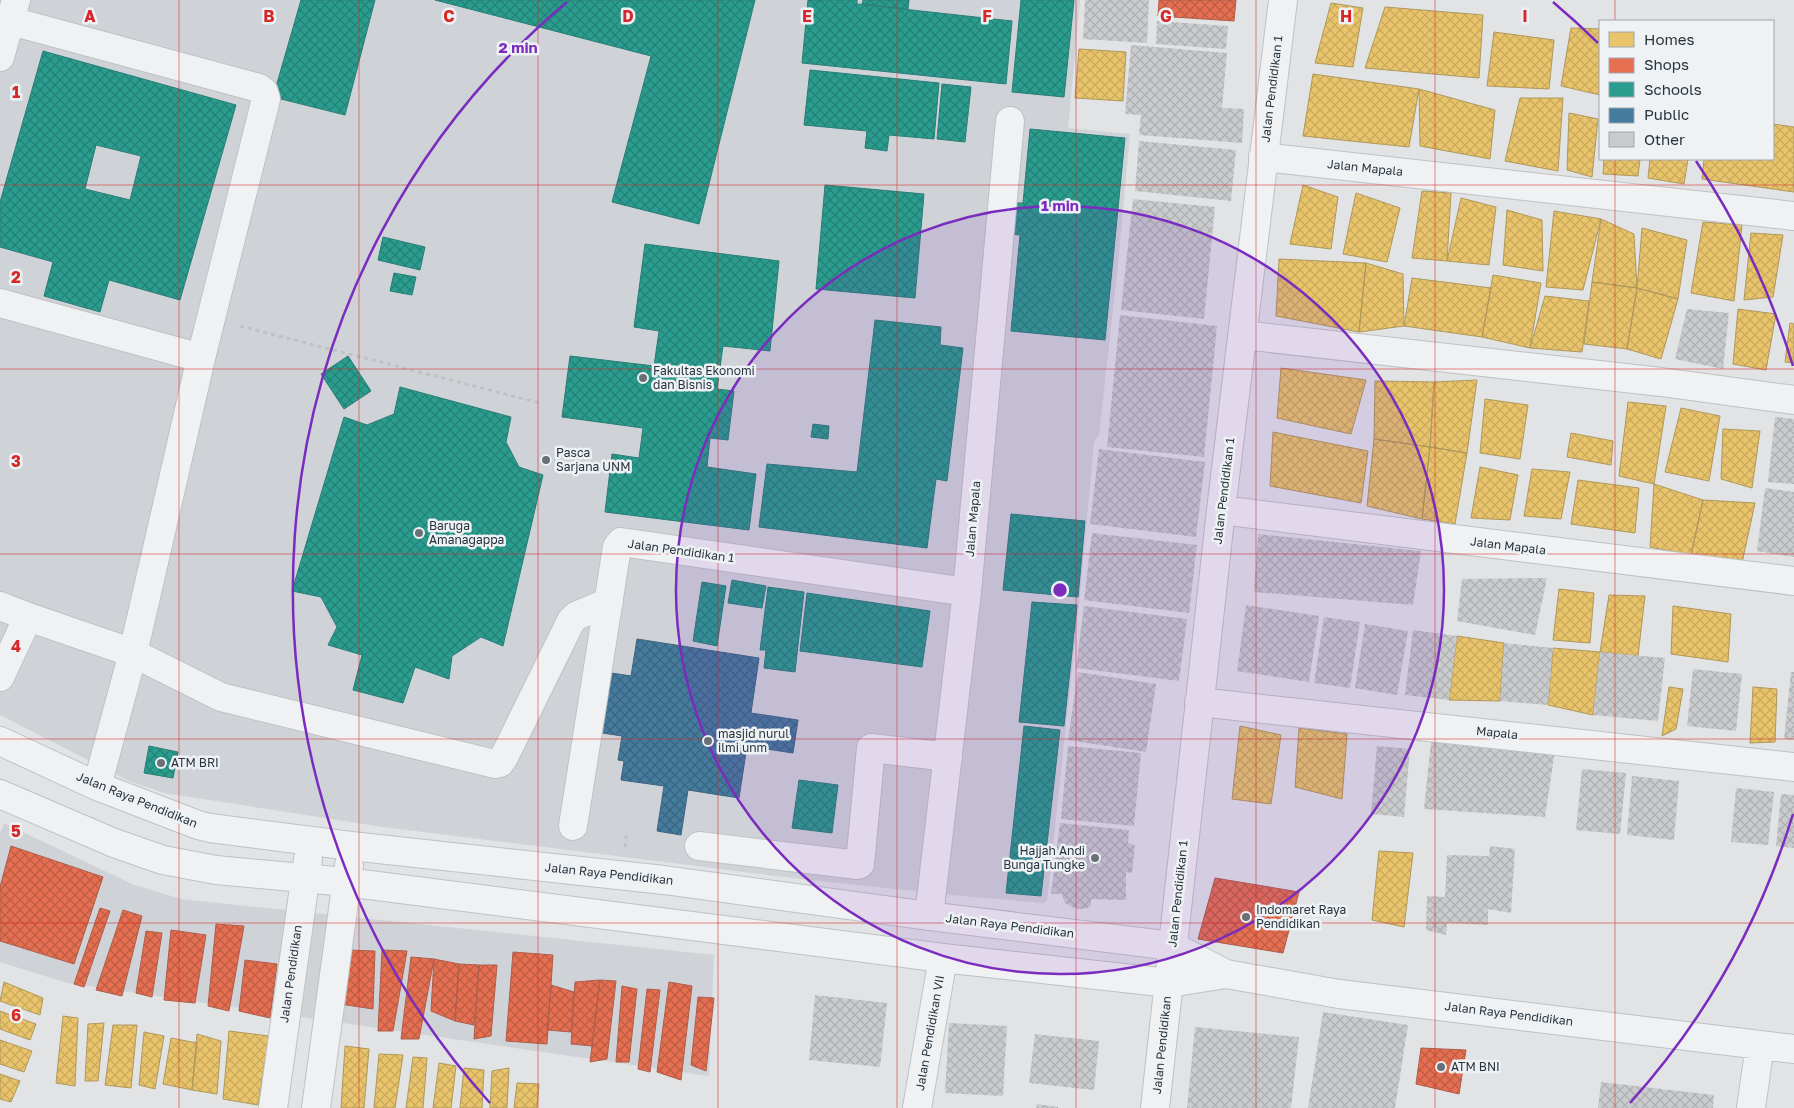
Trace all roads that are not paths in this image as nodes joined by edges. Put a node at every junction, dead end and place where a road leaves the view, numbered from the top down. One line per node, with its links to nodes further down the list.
1 (1283, 0): 5 (street, Jalan Pendidikan 1)
2 (14, 10): 3 (street); 9 (street)
3 (0, 57)
4 (1010, 121): 13 (street, Jalan Mapala)
5 (1263, 157): 6 (street, Jalan Mapala); 8 (street, Jalan Pendidikan 1)
6 (1794, 216)
7 (0, 303): 9 (street)
8 (1242, 335): 10 (street); 11 (street, Jalan Pendidikan 1)
9 (201, 358): 17 (street)
10 (1794, 400)
11 (1221, 510): 12 (street, Jalan Mapala); 19 (street, Jalan Pendidikan 1)
12 (1794, 581)
13 (967, 592): 14 (street, Jalan Pendidikan 1); 21 (street, Jalan Mapala)
14 (608, 602): 17 (street); 25 (street, Jalan Pendidikan 1)
15 (0, 606): 16 (street)
16 (28, 617): 17 (street); 18 (street)
17 (133, 653): 23 (street)
18 (0, 677)
19 (1200, 702): 22 (street, Mapala); 34 (street, Jalan Pendidikan 1)
20 (0, 741): 23 (street, Jalan Raya Pendidikan)
21 (948, 757): 29 (street); 33 (street, Jalan Mapala)
22 (1794, 767)
23 (97, 786): 26 (street, Jalan Raya Pendidikan)
24 (0, 794): 30 (street, Jalan Raya Pendidikan)
25 (573, 826)
26 (311, 841): 27 (street, Jalan Raya Pendidikan); 30 (street, Jalan Pendidikan)
27 (351, 846): 31 (street); 32 (street, Jalan Raya Pendidikan)
28 (699, 846): 29 (street)
29 (822, 862): 32 (street)
30 (305, 878): 31 (street, Jalan Raya Pendidikan); 40 (street, Jalan Pendidikan)
31 (346, 882): 35 (street, Jalan Raya Pendidikan); 41 (street)
32 (818, 901): 33 (street, Jalan Raya Pendidikan)
33 (929, 916): 34 (street, Jalan Raya Pendidikan)
34 (1172, 946): 36 (street, Jalan Raya Pendidikan); 37 (street, Jalan Pendidikan 1)
35 (943, 958): 37 (street, Jalan Raya Pendidikan); 42 (street, Jalan Pendidikan VII)
36 (1226, 974): 37 (street, Jalan Raya Pendidikan); 38 (street, Jalan Raya Pendidikan)
37 (1169, 983): 43 (street, Jalan Pendidikan)
38 (1760, 1045): 39 (street, Jalan Raya Pendidikan); 44 (street)
39 (1794, 1049)
40 (273, 1108)
41 (316, 1108)
42 (917, 1108)
43 (1155, 1108)
44 (1751, 1108)

